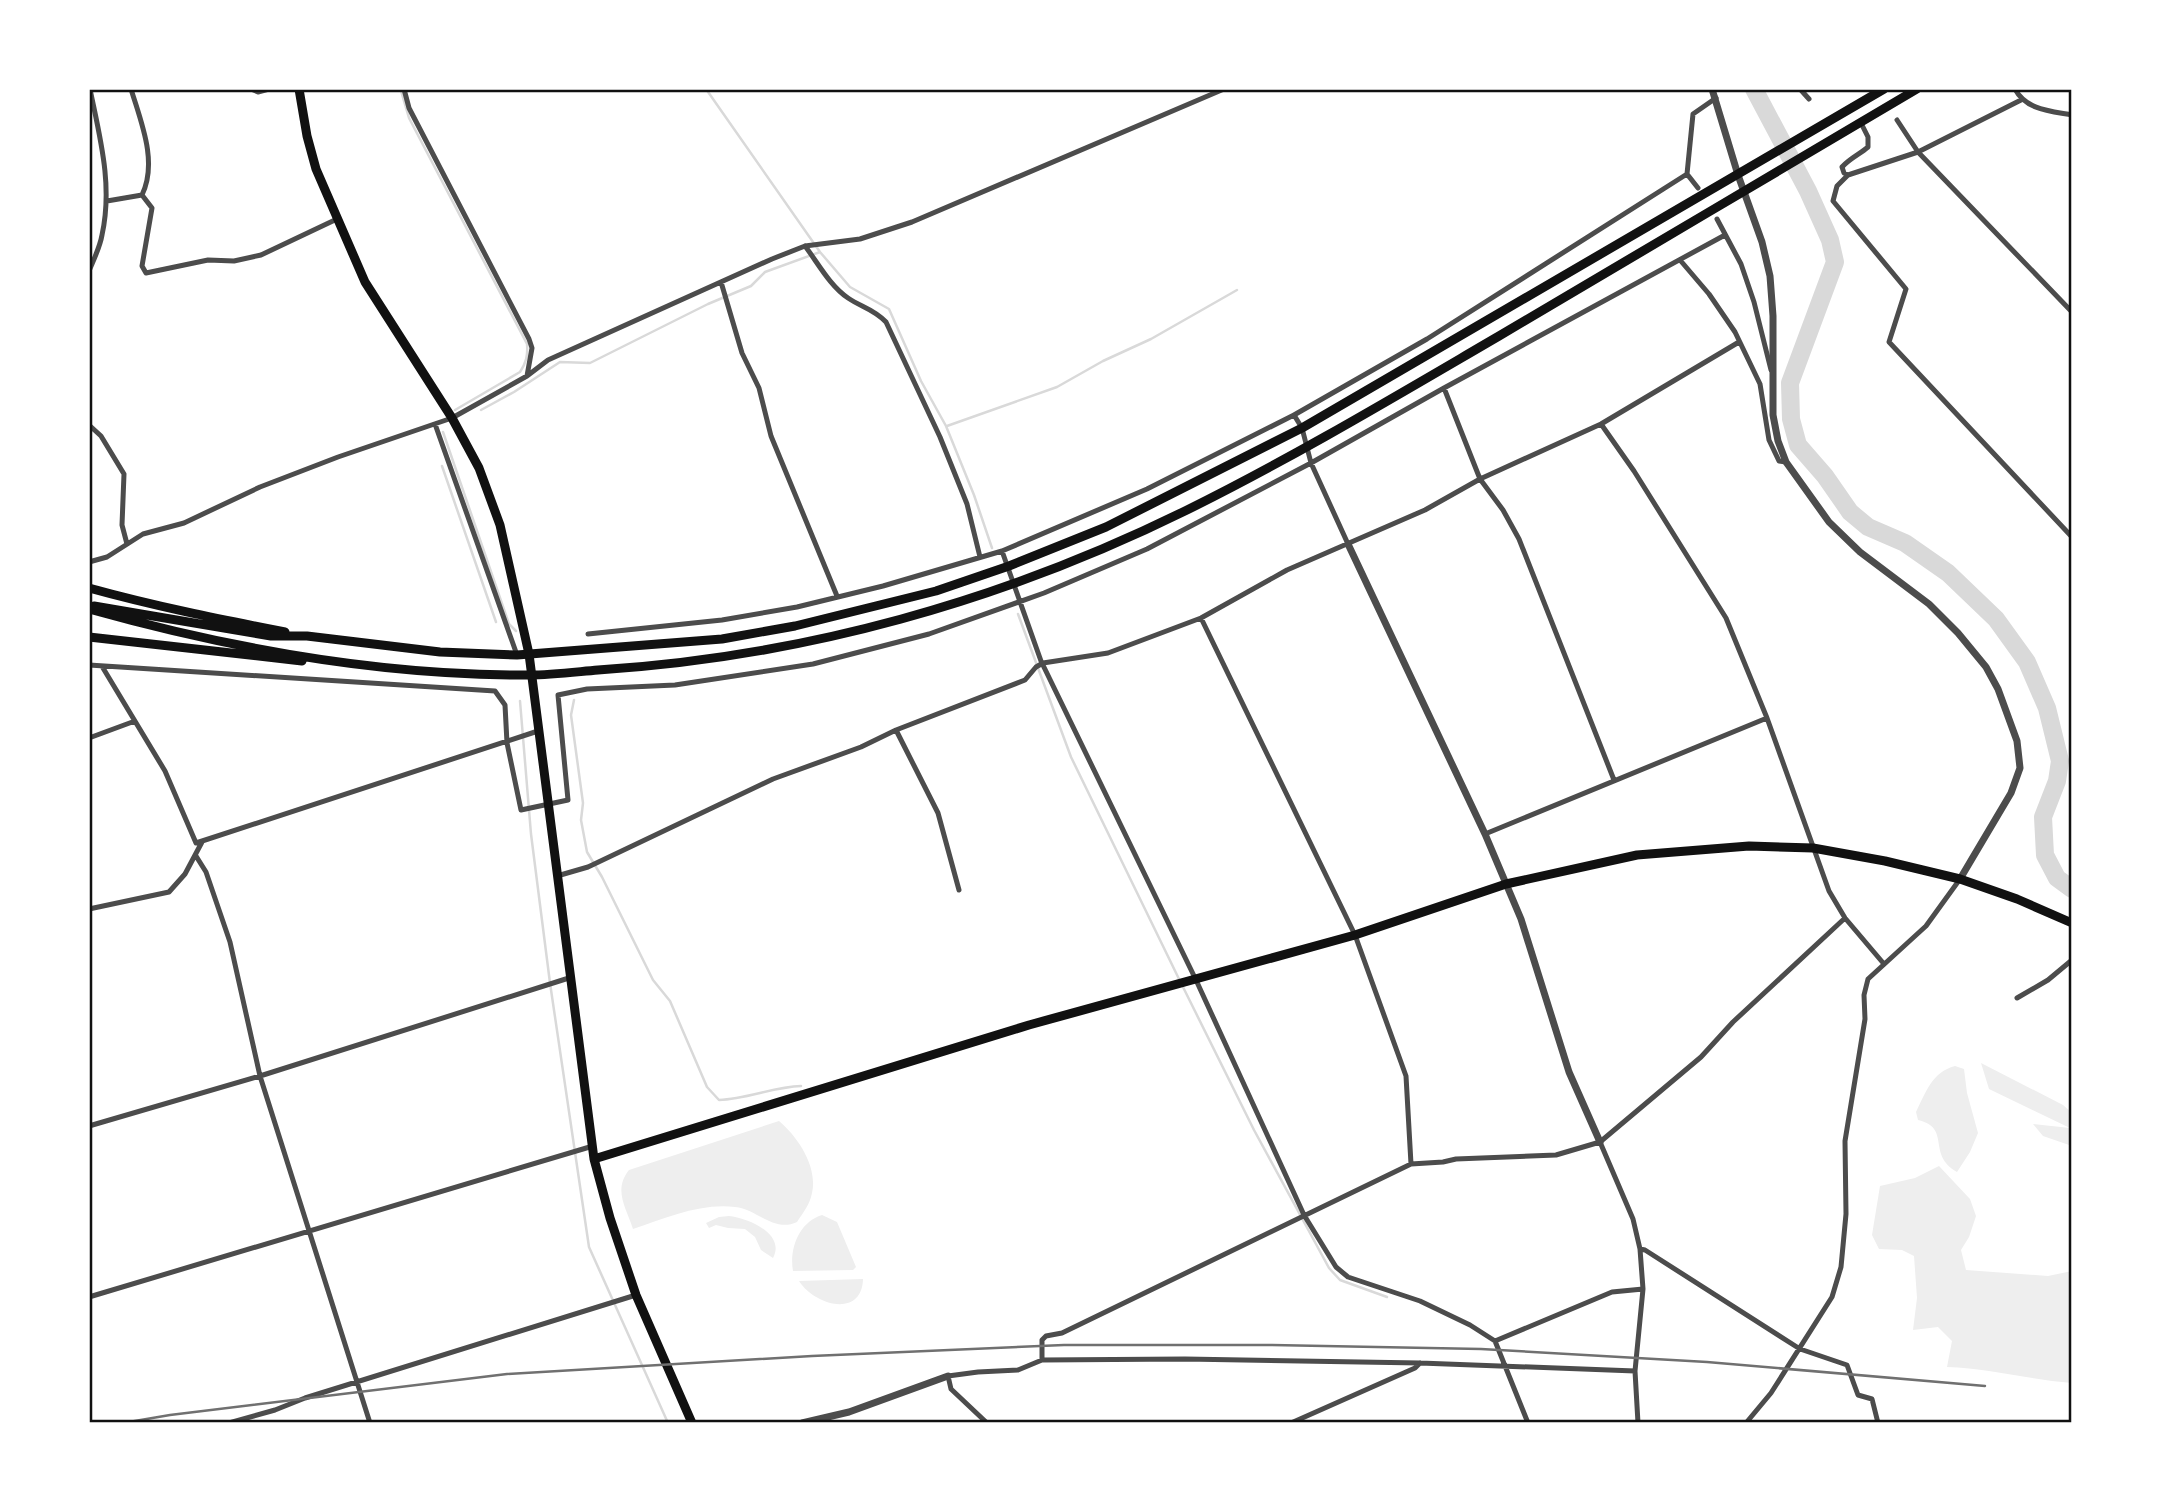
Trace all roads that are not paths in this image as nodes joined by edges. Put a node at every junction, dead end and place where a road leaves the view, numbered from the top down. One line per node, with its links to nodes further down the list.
1 (131, 89): 25 (street)
2 (251, 89): 3 (street)
3 (269, 89)
4 (299, 89): 27 (main road)
5 (404, 89): 36 (street)
6 (1224, 89): 30 (street)
7 (1712, 89): 13 (street)
8 (1800, 89): 14 (street)
9 (1884, 89): 21 (main road)
10 (1917, 89): 18 (main road)
11 (2015, 89): 15 (street)
12 (90, 90): 26 (street)
13 (1716, 98): 20 (street); 21 (street)
14 (1809, 99)
15 (2021, 100): 16 (street); 19 (street)
16 (2072, 115)
17 (1897, 120): 19 (street)
18 (1861, 122): 22 (street); 24 (main road)
19 (1919, 152): 22 (street); 34 (street)
20 (1687, 174): 23 (street); 39 (street)
21 (1738, 174): 24 (street); 44 (main road)
22 (1848, 174): 49 (street)
23 (1699, 188)
24 (1744, 192): 37 (street); 45 (main road)
25 (142, 195): 26 (street); 27 (street)
26 (107, 201): 32 (street)
27 (337, 219): 40 (main road)
28 (1717, 219): 29 (street)
29 (1725, 235): 31 (street); 37 (street)
30 (807, 246): 33 (street); 53 (street)
31 (1680, 260): 35 (street); 38 (street)
32 (89, 271)
33 (721, 282): 36 (street); 58 (street)
34 (2072, 312)
35 (1739, 342): 42 (street); 47 (street)
36 (527, 376): 40 (street)
37 (1773, 378): 47 (street)
38 (1444, 387): 46 (street); 48 (street)
39 (1294, 415): 44 (street); 52 (street)
40 (452, 418): 41 (street); 65 (main road)
41 (435, 424): 50 (street); 66 (street)
42 (1601, 424): 48 (street); 72 (street)
43 (89, 425): 50 (street)
44 (1301, 428): 45 (street); 55 (main road)
45 (1309, 448): 46 (street); 56 (main road)
46 (1311, 463): 51 (street); 59 (street)
47 (1786, 463): 85 (street)
48 (1480, 479): 51 (street); 78 (street)
49 (2072, 537)
50 (127, 544): 54 (street)
51 (1348, 544): 61 (street); 80 (street)
52 (1002, 551): 53 (street); 55 (street)
53 (980, 557): 58 (street)
54 (89, 562)
55 (1009, 566): 56 (street); 65 (main road)
56 (1015, 583): 59 (street); 71 (main road)
57 (89, 588): 63 (main road)
58 (837, 596): 62 (street)
59 (1020, 600): 68 (street); 79 (street)
60 (89, 607): 63 (main road); 67 (main road)
61 (1201, 618): 68 (street); 91 (street)
62 (587, 634)
63 (307, 636): 66 (main road)
64 (89, 637): 67 (main road)
65 (529, 654): 66 (main road); 71 (main road)
66 (517, 655)
67 (324, 662): 71 (main road)
68 (1043, 663): 74 (street); 95 (street)
69 (89, 665): 70 (street)
70 (103, 667): 73 (street); 77 (street)
71 (531, 675): 75 (main road)
72 (1767, 718): 78 (street); 82 (street)
73 (135, 721): 76 (street); 81 (street)
74 (896, 730): 84 (street); 87 (street)
75 (538, 731): 77 (street); 79 (main road)
76 (89, 738)
77 (507, 743): 79 (street); 81 (street)
78 (1614, 780): 80 (street)
79 (549, 804): 84 (main road)
80 (1485, 834): 86 (street)
81 (202, 842): 83 (street)
82 (1813, 849): 85 (main road); 86 (main road); 89 (street)
83 (196, 856): 88 (street); 97 (street)
84 (557, 876): 94 (main road)
85 (1960, 879): 90 (main road); 93 (street)
86 (1506, 884): 91 (main road); 99 (street)
87 (959, 890)
88 (89, 909)
89 (1845, 918): 93 (street); 99 (street)
90 (2072, 923)
91 (1354, 935): 95 (main road); 102 (street)
92 (2072, 960): 96 (street)
93 (1884, 964): 110 (street)
94 (572, 978): 97 (street); 100 (main road)
95 (1196, 980): 101 (main road); 103 (street)
96 (2017, 998)
97 (260, 1076): 98 (street); 104 (street)
98 (89, 1126)
99 (1600, 1142): 102 (street); 105 (street)
100 (593, 1146): 101 (main road); 104 (street)
101 (594, 1159): 107 (main road)
102 (1411, 1164): 103 (street)
103 (1304, 1215): 109 (street); 111 (street)
104 (310, 1231): 108 (street); 116 (street)
105 (1640, 1249): 106 (street); 110 (street)
106 (1643, 1289): 109 (street); 114 (street)
107 (636, 1295): 116 (street); 119 (main road)
108 (89, 1297)
109 (1494, 1341): 113 (street)
110 (1800, 1349): 125 (street); 126 (street)
111 (1042, 1360): 112 (street); 115 (street)
112 (1420, 1363): 113 (street); 122 (street)
113 (1505, 1365): 114 (street); 123 (street)
114 (1635, 1371): 124 (street)
115 (948, 1376): 120 (street); 121 (street)
116 (358, 1382): 117 (street); 118 (street)
117 (229, 1423)
118 (370, 1423)
119 (692, 1423)
120 (802, 1423)
121 (987, 1423)
122 (1291, 1423)
123 (1528, 1423)
124 (1638, 1423)
125 (1746, 1423)
126 (1878, 1423)

